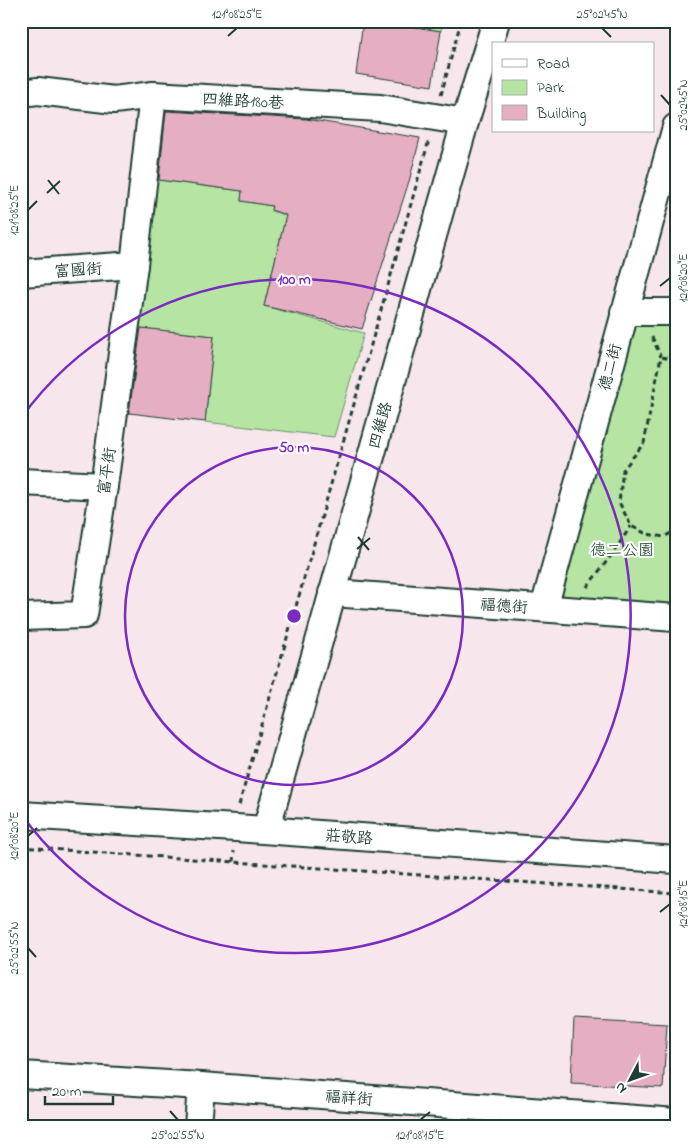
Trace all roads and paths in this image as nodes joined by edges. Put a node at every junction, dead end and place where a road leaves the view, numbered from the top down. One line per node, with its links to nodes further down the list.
1 (461, 21): 5 (path)
2 (496, 21): 6 (street, 四維路)
3 (21, 93): 4 (street, 四維路180巷)
4 (152, 95): 5 (street, 四維路180巷); 8 (street, 富平街)
5 (435, 117): 6 (street, 四維路180巷); 23 (path)
6 (465, 122): 17 (street, 四維路)
7 (674, 141): 10 (street, 德二街)
8 (134, 265): 9 (street, 富國街); 14 (street, 富平街)
9 (21, 273)
10 (624, 312): 11 (street); 18 (street, 德二街)
11 (676, 312)
12 (676, 360): 15 (path)
13 (21, 482): 14 (street)
14 (104, 486): 20 (street, 富平街)
15 (631, 526): 16 (path); 19 (path)
16 (676, 530)
17 (332, 593): 18 (street, 福德街); 24 (street, 四維路)
18 (544, 608): 19 (street, 福德街)
19 (570, 610): 21 (street, 福德街)
20 (21, 618)
21 (676, 618)
22 (21, 814): 23 (street, 莊敬路)
23 (236, 828): 24 (street, 莊敬路); 27 (path)
24 (266, 830): 26 (street, 莊敬路)
25 (21, 847): 27 (path)
26 (676, 860)
27 (232, 862): 28 (path)
28 (676, 893)
29 (21, 1075): 30 (street, 福祥街)
30 (201, 1086): 31 (street, 福祥街); 32 (street)
31 (676, 1122)
32 (198, 1127)

